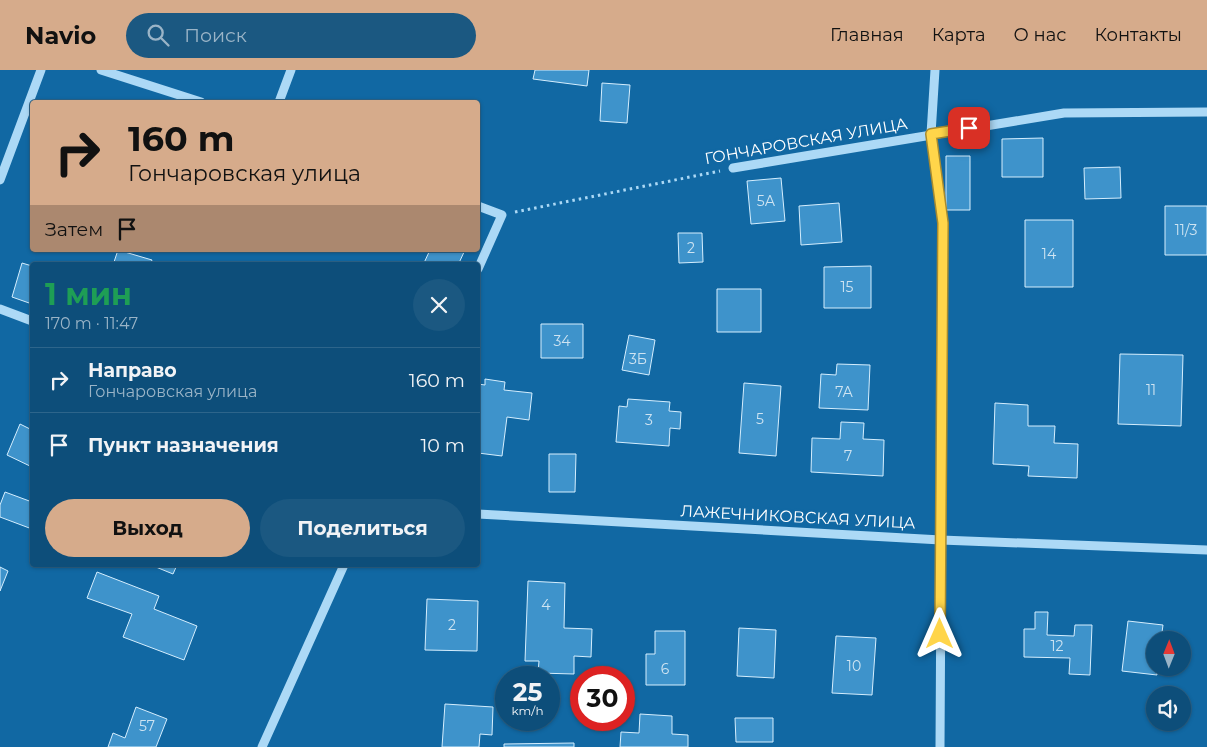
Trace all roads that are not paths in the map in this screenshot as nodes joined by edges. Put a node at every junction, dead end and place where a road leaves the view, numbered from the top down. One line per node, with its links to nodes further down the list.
1 (41, 70): 10 (street)
2 (101, 70): 5 (street)
3 (291, 70): 6 (street)
4 (935, 70): 8 (street)
5 (195, 100)
6 (279, 100)
7 (1207, 112): 8 (street, ГОНЧАРОВСКАЯ УЛИЦА)
8 (931, 134): 9 (street, ГОНЧАРОВСКАЯ УЛИЦА); 16 (street)
9 (732, 168)
10 (0, 180)
11 (480, 207): 12 (street)
12 (480, 264)
13 (0, 309): 14 (street)
14 (30, 320)
15 (480, 514): 16 (street, ЛАЖЕЧНИКОВСКАЯ УЛИЦА)
16 (941, 540): 17 (street, ЛАЖЕЧНИКОВСКАЯ УЛИЦА); 20 (street)
17 (1207, 550)
18 (343, 567): 19 (street)
19 (262, 747)
20 (940, 747)

